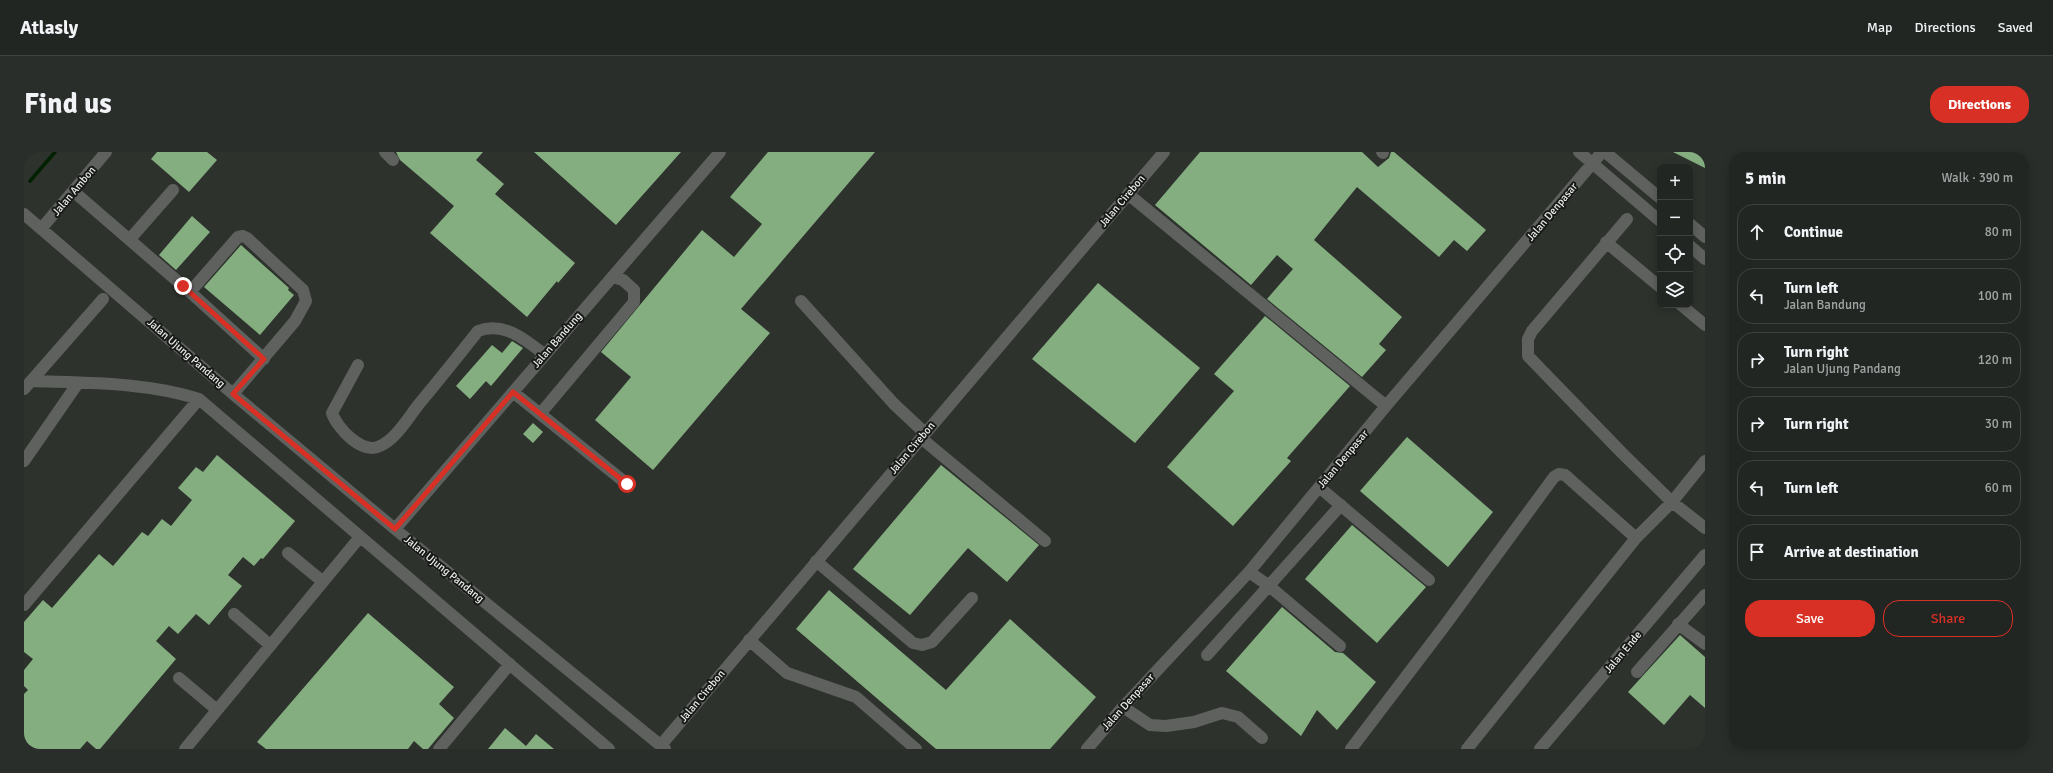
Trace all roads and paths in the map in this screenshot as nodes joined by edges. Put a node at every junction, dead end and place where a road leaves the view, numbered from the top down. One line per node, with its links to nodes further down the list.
1 (106, 152): 9 (street, Jalan Ambon)
2 (720, 152): 22 (street, Jalan Bandung)
3 (1164, 152): 10 (street, Jalan Cirebon)
4 (1578, 152): 7 (street)
5 (1602, 152): 7 (street, Jalan Denpasar)
6 (1605, 152): 11 (street)
7 (1593, 164): 13 (street); 37 (street, Jalan Denpasar)
8 (173, 190): 18 (street)
9 (73, 191): 16 (street, Jalan Ambon); 18 (street)
10 (1128, 194): 37 (street); 39 (street, Jalan Cirebon)
11 (1657, 195)
12 (24, 214): 16 (street, Jalan Ujung Pandang)
13 (1657, 218)
14 (1626, 219): 19 (street)
15 (1693, 227): 17 (street)
16 (41, 229): 35 (street, Jalan Ujung Pandang)
17 (1705, 237)
18 (130, 239): 24 (street)
19 (1606, 242): 23 (street); 44 (street)
20 (1693, 249): 21 (street)
21 (1705, 259)
22 (613, 277): 29 (street, Jalan Bandung); 38 (street)
23 (1657, 284)
24 (190, 292): 30 (street); 30 (street)
25 (103, 299): 33 (street)
26 (801, 300): 39 (street)
27 (1685, 308): 28 (street)
28 (1705, 325)
29 (545, 355): 31 (street); 34 (street, Jalan Bandung)
30 (264, 359): 35 (street)
31 (358, 365)
32 (78, 383): 33 (street); 36 (street); 40 (street)
33 (28, 385)
34 (513, 392): 38 (street); 47 (street, Jalan Bandung)
35 (233, 394): 47 (street, Jalan Ujung Pandang)
36 (199, 399): 48 (street); 60 (street)
37 (1386, 406): 43 (street, Jalan Denpasar)
38 (540, 414): 42 (street)
39 (923, 435): 50 (street); 53 (street, Jalan Cirebon)
40 (24, 461)
41 (1705, 461): 44 (street)
42 (627, 484)
43 (1319, 487): 45 (street); 54 (street, Jalan Denpasar)
44 (1672, 502): 46 (street); 49 (street)
45 (1341, 505): 55 (street); 57 (street)
46 (1705, 528)
47 (395, 529): 74 (street, Jalan Ujung Pandang)
48 (360, 537): 56 (street); 68 (street)
49 (1636, 538): 80 (street); 81 (street)
50 (1045, 541)
51 (288, 553): 56 (street)
52 (1705, 555): 82 (street, Jalan Ende)
53 (816, 561): 59 (street); 63 (street, Jalan Cirebon)
54 (1249, 572): 57 (street); 71 (street, Jalan Denpasar)
55 (1429, 580)
56 (322, 581): 65 (street)
57 (1268, 585): 66 (street); 67 (street)
58 (1705, 595): 62 (street)
59 (972, 598)
60 (24, 605)
61 (234, 614): 65 (street)
62 (1678, 624): 64 (street); 69 (street)
63 (749, 640): 74 (street, Jalan Cirebon); 78 (street)
64 (1705, 644)
65 (270, 645): 72 (street)
66 (1340, 646)
67 (1207, 655)
68 (510, 664): 76 (street); 77 (street)
69 (1637, 672)
70 (179, 678): 72 (street)
71 (1122, 707): 73 (street); 79 (street, Jalan Denpasar)
72 (217, 710): 75 (street)
73 (1262, 738)
74 (663, 747)
75 (185, 749)
76 (439, 749)
77 (610, 749)
78 (916, 749)
79 (1087, 749)
80 (1351, 749)
81 (1467, 749)
82 (1540, 749)

